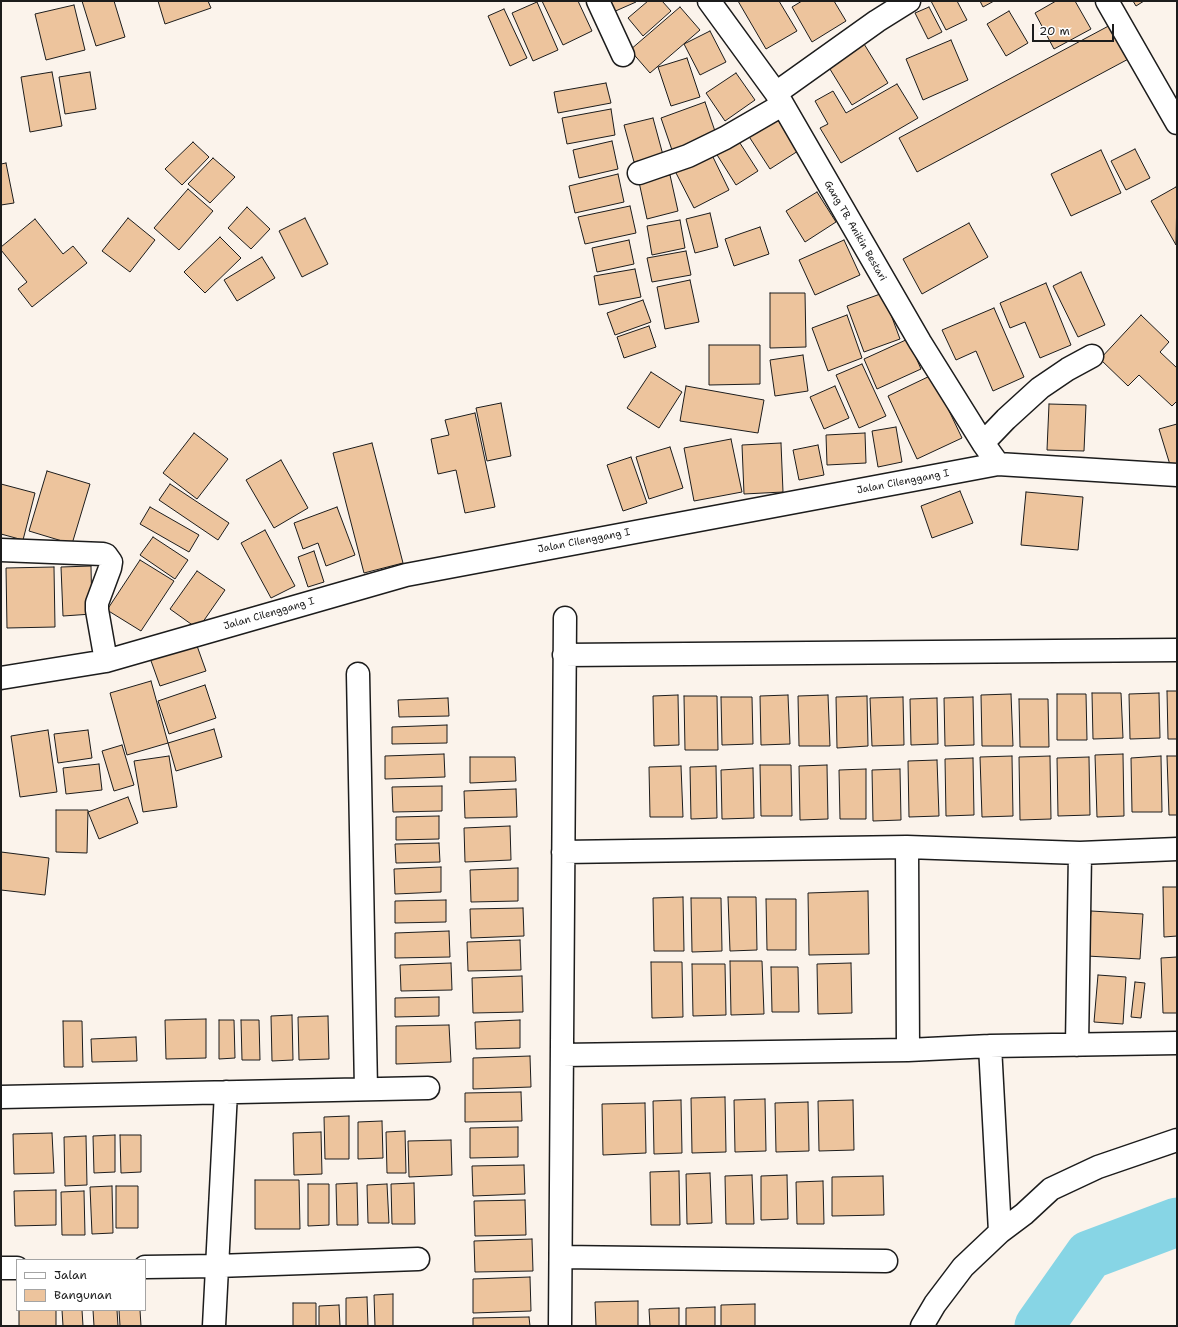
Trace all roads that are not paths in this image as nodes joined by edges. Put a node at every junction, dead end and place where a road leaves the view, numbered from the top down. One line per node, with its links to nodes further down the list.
1 (598, 1): 5 (street)
2 (709, 1): 6 (street, Gang TB. Anikin Bestari)
3 (909, 1): 6 (street)
4 (1107, 1): 7 (street)
5 (623, 55)
6 (778, 99): 8 (street); 10 (street, Gang TB. Anikin Bestari)
7 (1177, 123)
8 (639, 173)
9 (1092, 356): 10 (street)
10 (983, 443): 11 (street, Gang TB. Anikin Bestari)
11 (998, 464): 12 (street, Jalan Cilenggang I); 17 (street, Jalan Cilenggang I)
12 (1177, 475)
13 (1, 550): 17 (street)
14 (565, 618): 16 (street)
15 (1177, 650): 16 (street)
16 (564, 655): 22 (street)
17 (106, 661): 19 (street, Jalan Cilenggang I)
18 (358, 674): 30 (street)
19 (1, 678)
20 (907, 847): 22 (street); 23 (street); 27 (street)
21 (1177, 849): 23 (street)
22 (564, 852): 28 (street)
23 (1080, 853): 25 (street)
24 (1177, 1043): 25 (street)
25 (1077, 1045): 26 (street)
26 (990, 1046): 27 (street); 34 (street)
27 (908, 1050): 28 (street)
28 (562, 1054): 35 (street)
29 (428, 1088): 30 (street)
30 (366, 1089): 31 (street)
31 (226, 1092): 32 (street); 38 (street)
32 (1, 1097)
33 (1177, 1140): 34 (street)
34 (1000, 1232): 44 (street)
35 (560, 1257): 37 (street); 43 (street)
36 (418, 1259): 38 (street)
37 (886, 1261)
38 (217, 1266): 39 (street); 42 (street)
39 (146, 1267)
40 (1, 1268): 41 (street)
41 (16, 1268)
42 (214, 1326)
43 (560, 1326)
44 (922, 1326)

